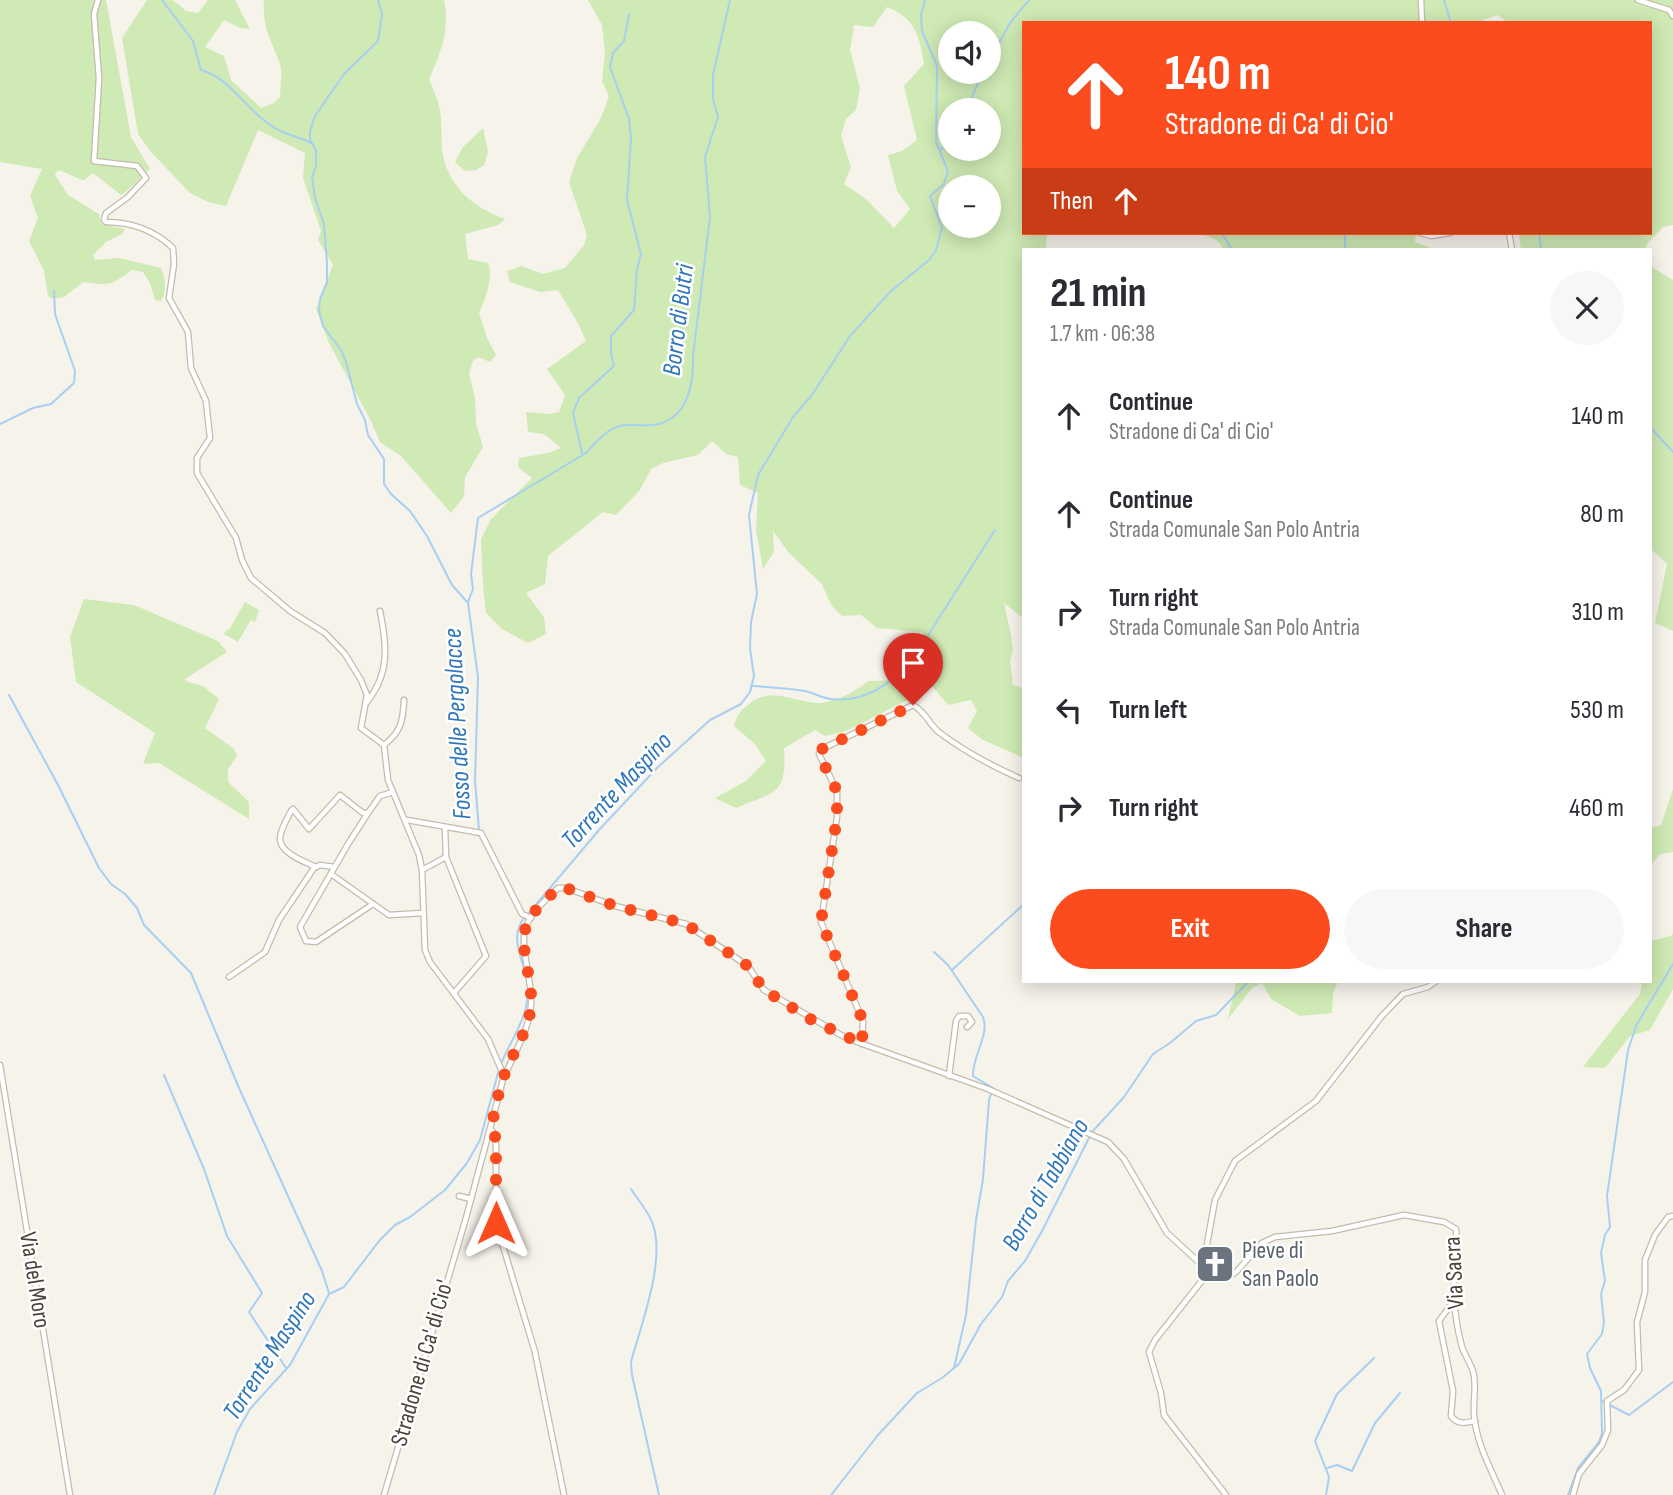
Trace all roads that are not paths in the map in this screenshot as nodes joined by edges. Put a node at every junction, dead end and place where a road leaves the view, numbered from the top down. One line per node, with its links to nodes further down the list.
1 (98, 0): 8 (street)
2 (1422, 0): 5 (street)
3 (1638, 0): 4 (street)
4 (1673, 16)
5 (1422, 21)
6 (380, 611): 8 (street)
7 (404, 700): 9 (street)
8 (367, 703): 9 (street)
9 (384, 746): 11 (street)
10 (1019, 778): 27 (street)
11 (393, 792): 12 (street); 13 (street)
12 (369, 813): 16 (street); 17 (street)
13 (406, 820): 14 (street); 18 (street)
14 (445, 828): 15 (street); 22 (street)
15 (446, 857): 18 (street); 25 (street)
16 (316, 867): 17 (street); 23 (street)
17 (334, 867): 19 (street)
18 (422, 870): 21 (street)
19 (331, 874): 20 (street); 20 (street)
20 (373, 904): 21 (street)
21 (423, 913): 25 (street)
22 (531, 918): 27 (street); 29 (street, Stradone di Ca' di Cio')
23 (229, 977)
24 (1434, 983): 35 (street)
25 (454, 993): 29 (street)
26 (967, 1027): 30 (street)
27 (862, 1044): 30 (street)
28 (0, 1065): 39 (street, Via del Moro)
29 (504, 1076): 31 (street, Stradone di Ca' di Cio')
30 (949, 1076): 35 (street)
31 (491, 1128): 33 (street, Stradone di Ca' di Cio'); 41 (street)
32 (459, 1196): 33 (street)
33 (471, 1199): 40 (street, Stradone di Ca' di Cio')
34 (1673, 1216): 44 (street)
35 (1203, 1266): 36 (street)
36 (1204, 1278): 37 (street, Via Sacra); 42 (street)
37 (1454, 1301): 38 (street, Via Sacra); 38 (street)
38 (1475, 1421): 43 (street, Via Sacra)
39 (70, 1495)
40 (384, 1495)
41 (564, 1495)
42 (1226, 1495)
43 (1502, 1495)
44 (1573, 1495)

